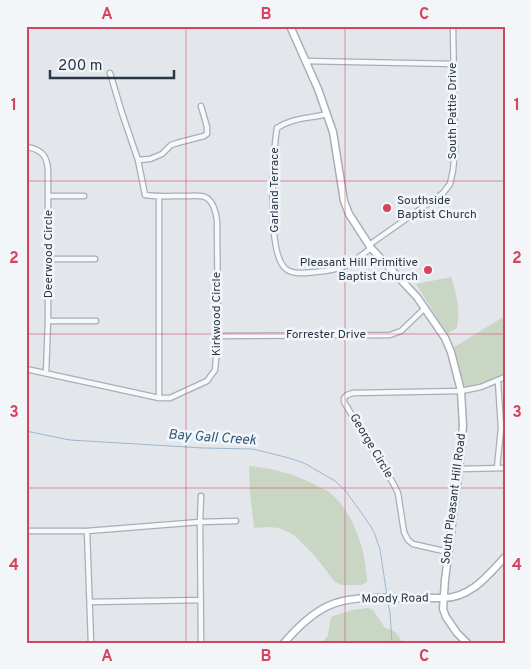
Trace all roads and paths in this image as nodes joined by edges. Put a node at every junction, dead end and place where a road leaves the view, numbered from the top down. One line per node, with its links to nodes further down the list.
1 (290, 26): 3 (street, South Pleasant Hill Road)
2 (453, 26): 4 (street, South Pattie Drive)
3 (305, 61): 4 (street); 7 (street, South Pleasant Hill Road)
4 (454, 64): 13 (street, South Pattie Drive)
5 (110, 74): 9 (street)
6 (201, 106): 9 (street)
7 (327, 114): 13 (street, South Pleasant Hill Road); 13 (street, Garland Terrace)
8 (26, 146): 10 (street, Deerwood Circle)
9 (138, 160): 12 (street)
10 (48, 196): 11 (street); 14 (street, Deerwood Circle)
11 (84, 196)
12 (159, 196): 19 (street, Kirkwood Circle); 25 (street)
13 (370, 246): 16 (street, South Pleasant Hill Road)
14 (49, 259): 15 (street); 17 (street, Deerwood Circle)
15 (95, 259)
16 (425, 308): 19 (street, Forrester Drive); 24 (street, South Pleasant Hill Road)
17 (48, 321): 18 (street); 21 (street, Deerwood Circle)
18 (96, 321)
19 (218, 336): 25 (street, Kirkwood Circle)
20 (26, 369): 21 (street, Kirkwood Circle)
21 (46, 374): 25 (street, Kirkwood Circle)
22 (505, 377): 23 (street)
23 (498, 381): 24 (street); 27 (street)
24 (461, 391): 26 (street, South Pleasant Hill Road); 34 (street, George Circle)
25 (160, 398)
26 (459, 468): 27 (street); 34 (street, South Pleasant Hill Road)
27 (497, 468): 28 (street)
28 (505, 468)
29 (201, 496): 31 (street)
30 (236, 520): 31 (street)
31 (200, 522): 33 (street); 39 (street)
32 (26, 531): 33 (street)
33 (87, 532): 40 (street)
34 (448, 552): 36 (street, South Pleasant Hill Road)
35 (505, 556): 38 (street, Moody Road)
36 (445, 580): 37 (street); 38 (street, South Pleasant Hill Road)
37 (421, 598): 38 (street, Moody Road); 43 (street, Moody Road)
38 (444, 598): 44 (street, South Pleasant Hill Road)
39 (202, 600): 40 (street); 42 (street)
40 (90, 602): 41 (street)
41 (91, 643)
42 (202, 643)
43 (284, 643)
44 (467, 643)

